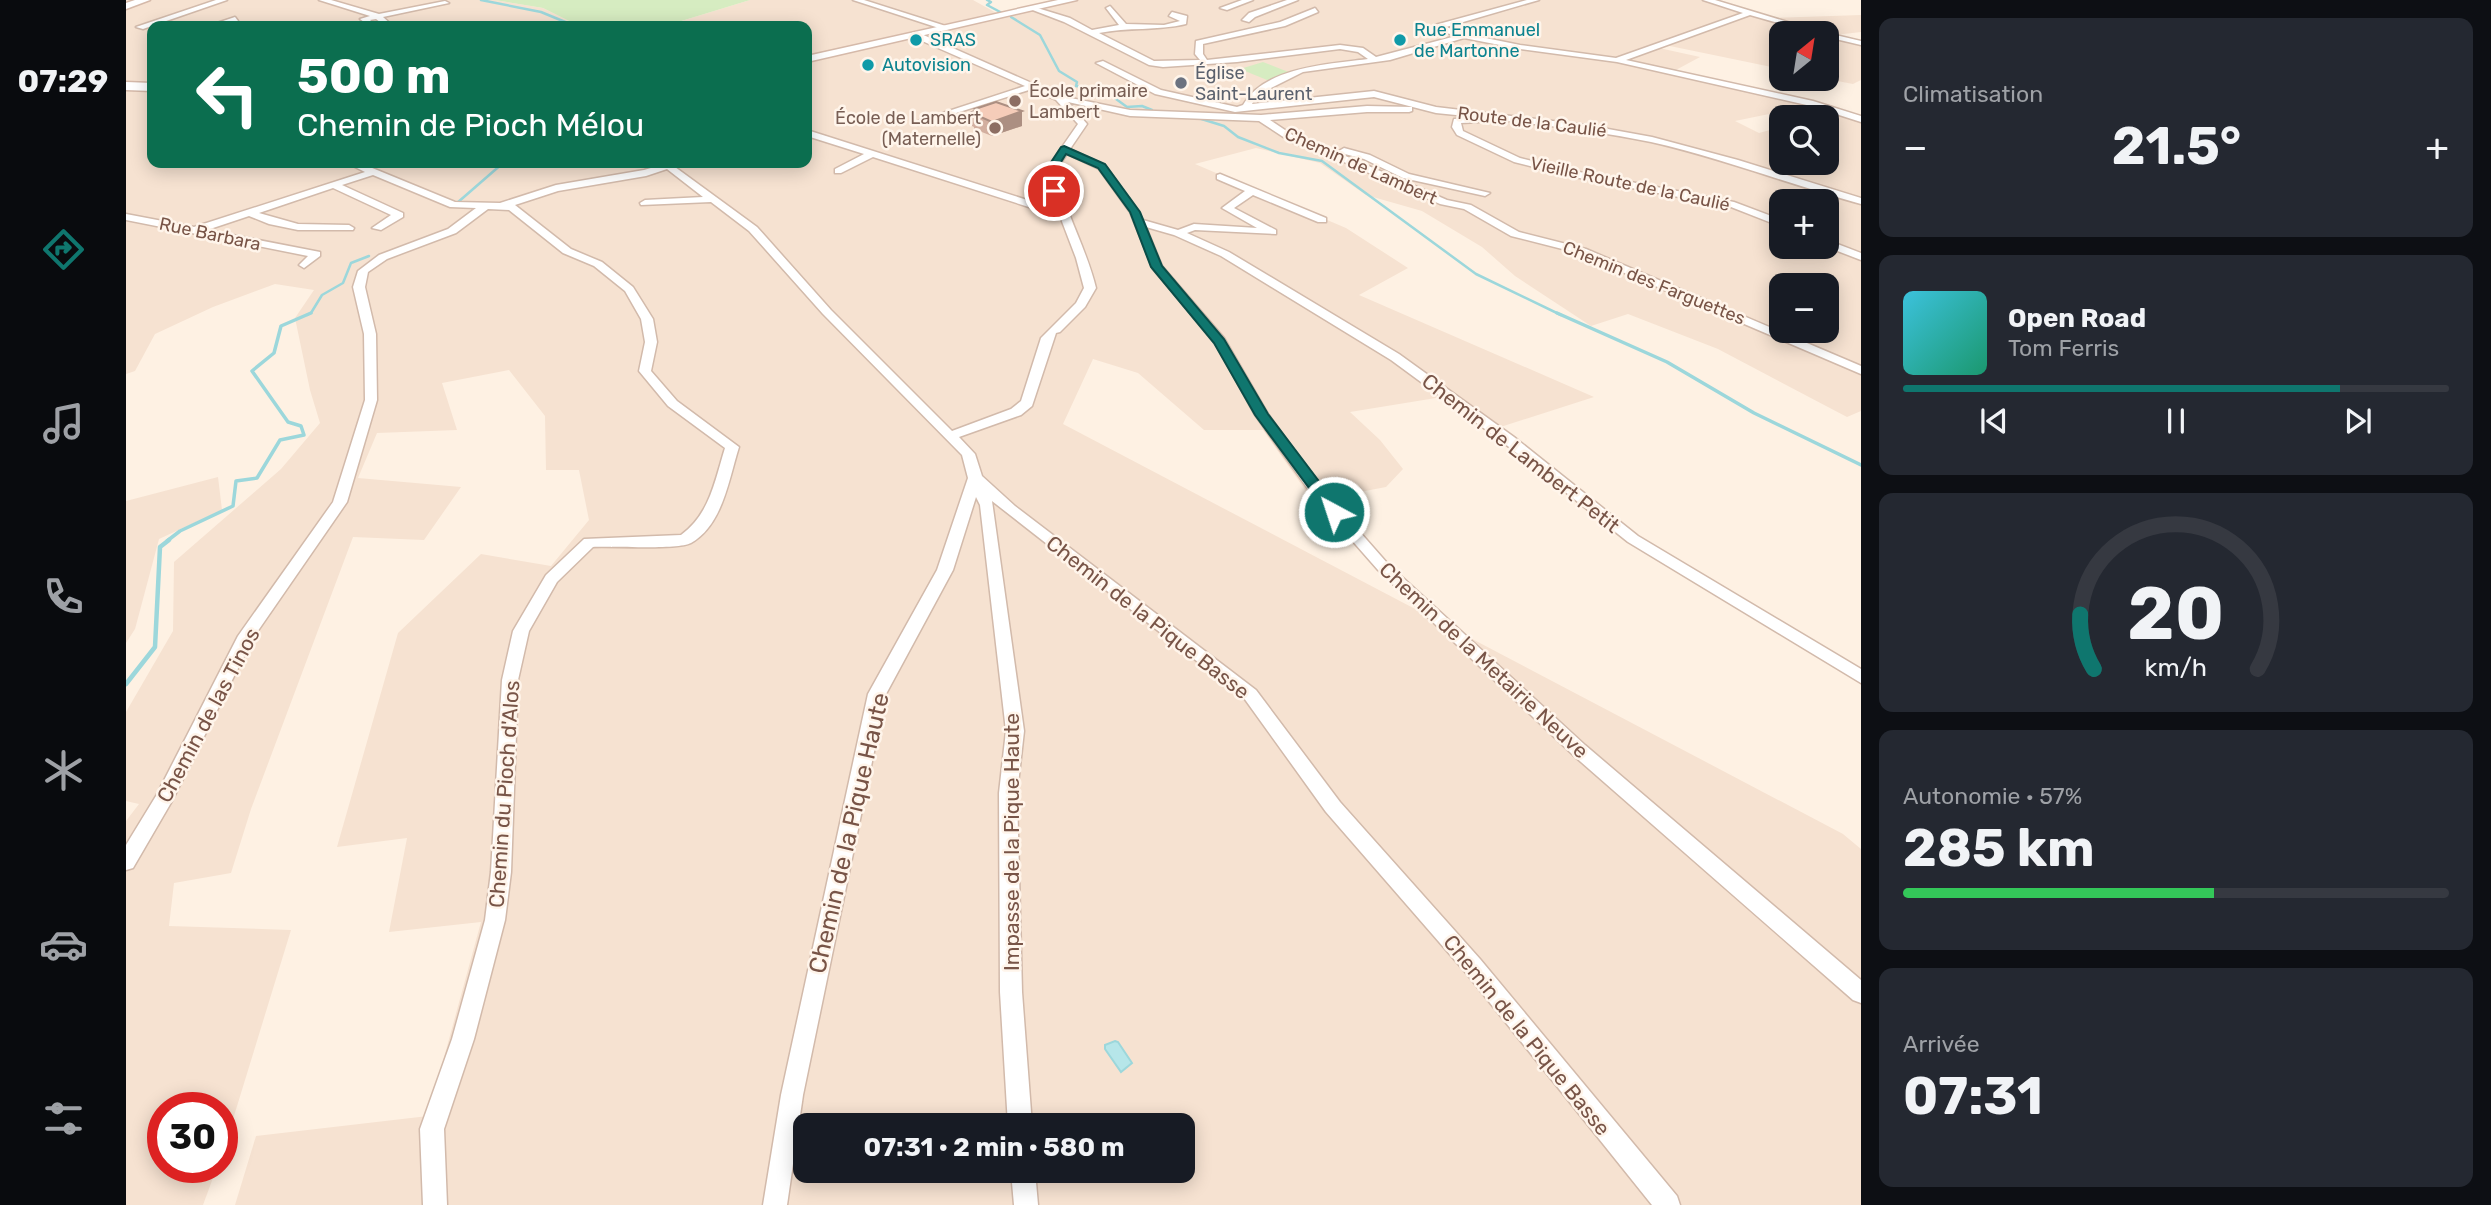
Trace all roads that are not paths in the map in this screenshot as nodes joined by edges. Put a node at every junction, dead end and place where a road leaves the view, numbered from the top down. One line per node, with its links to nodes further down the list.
1 (145, 0): 11 (main road)
2 (223, 0): 21 (street)
3 (323, 0): 18 (street)
4 (858, 0): 28 (street)
5 (1072, 0): 14 (main road)
6 (1249, 0): 13 (street)
7 (1294, 0): 20 (street)
8 (1535, 0): 32 (street)
9 (1707, 0): 16 (street)
10 (445, 2): 18 (street)
11 (127, 4)
12 (1110, 8): 27 (street)
13 (1224, 8)
14 (1034, 9): 28 (main road); 30 (street)
15 (1315, 10): 40 (street)
16 (1749, 13): 25 (street); 39 (street)
17 (1172, 14): 27 (street)
18 (376, 15): 23 (street); 24 (street)
19 (235, 19): 22 (street)
20 (1246, 20)
21 (153, 21)
22 (228, 21)
23 (367, 21)
24 (383, 21)
25 (1777, 21)
26 (147, 23): 29 (street)
27 (1122, 25): 30 (street)
28 (948, 28): 31 (main road)
29 (147, 29)
30 (1089, 30): 40 (street)
31 (916, 35): 37 (main road); 43 (street, Chemin de Lambert)
32 (1464, 36): 36 (street); 39 (street)
33 (1839, 38): 35 (street)
34 (1397, 43): 36 (street)
35 (1861, 43)
36 (1412, 52): 38 (street)
37 (812, 58)
38 (1376, 60): 40 (street); 46 (street)
39 (1617, 60): 52 (street)
40 (1205, 62)
41 (1100, 63): 47 (street)
42 (126, 86): 44 (main road)
43 (1032, 86): 45 (street, Chemin de Lambert); 53 (street)
44 (147, 87)
45 (1059, 98): 49 (street, Chemin de Lambert); 56 (street)
46 (1246, 108): 47 (street, Route de la Caulié); 48 (street, Route de la Caulié)
47 (1235, 109): 49 (street, Route de la Caulié)
48 (1436, 110): 50 (street); 51 (street, Route de la Caulié)
49 (1196, 114): 50 (street, Chemin de Lambert)
50 (1261, 118): 55 (street, Chemin de Lambert)
51 (1506, 118): 70 (street, Route de la Caulié); 77 (street, Vieille Route de la Caulié)
52 (1861, 119)
53 (921, 123)
54 (812, 135): 57 (street)
55 (1304, 143): 63 (street); 68 (street, Chemin de Lambert)
56 (1064, 149): 73 (street); 79 (street, Chemin de la Metairie Neuve)
57 (872, 154): 61 (street); 73 (street)
58 (364, 168): 62 (street)
59 (659, 168): 72 (street)
60 (678, 168): 69 (street, Chemin de la Pique Basse)
61 (838, 171)
62 (373, 172): 65 (street); 72 (street)
63 (1406, 176): 67 (street); 68 (street)
64 (1220, 177): 66 (street)
65 (333, 185): 74 (street); 81 (street)
66 (1252, 191): 78 (street); 83 (street)
67 (1485, 193)
68 (1434, 198): 76 (street, Chemin de Lambert)
69 (715, 199): 71 (street); 88 (street, Chemin de la Pique Basse)
70 (1861, 201)
71 (645, 203)
72 (494, 206): 91 (street, Chemin de las Tinos); 95 (street, Chemin du Pioch d'Alos)
73 (1061, 208): 88 (street)
74 (249, 212): 80 (street); 82 (street)
75 (126, 217): 82 (street, Rue Barbara)
76 (1486, 217): 87 (street, Chemin des Farguettes)
77 (1769, 219)
78 (1322, 220)
79 (1140, 222): 83 (street, Chemin de Lambert Petit); 92 (street, Chemin de la Metairie Neuve)
80 (349, 228)
81 (377, 228)
82 (193, 231): 86 (street, Rue Barbara)
83 (1178, 233): 90 (street, Chemin de Lambert Petit)
84 (1839, 248): 85 (street)
85 (1861, 257)
86 (303, 265)
87 (1861, 370)
88 (950, 436): 89 (street, Chemin de la Pique Basse)
89 (975, 478): 93 (street, Impasse de la Pique Haute); 96 (street, Chemin de la Pique Haute); 98 (street, Chemin de la Pique Basse)
90 (1861, 677)
91 (126, 862)
92 (1861, 993)
93 (1019, 1113)
94 (1024, 1183): 97 (street)
95 (435, 1205)
96 (775, 1205)
97 (1026, 1205)
98 (1668, 1205)

